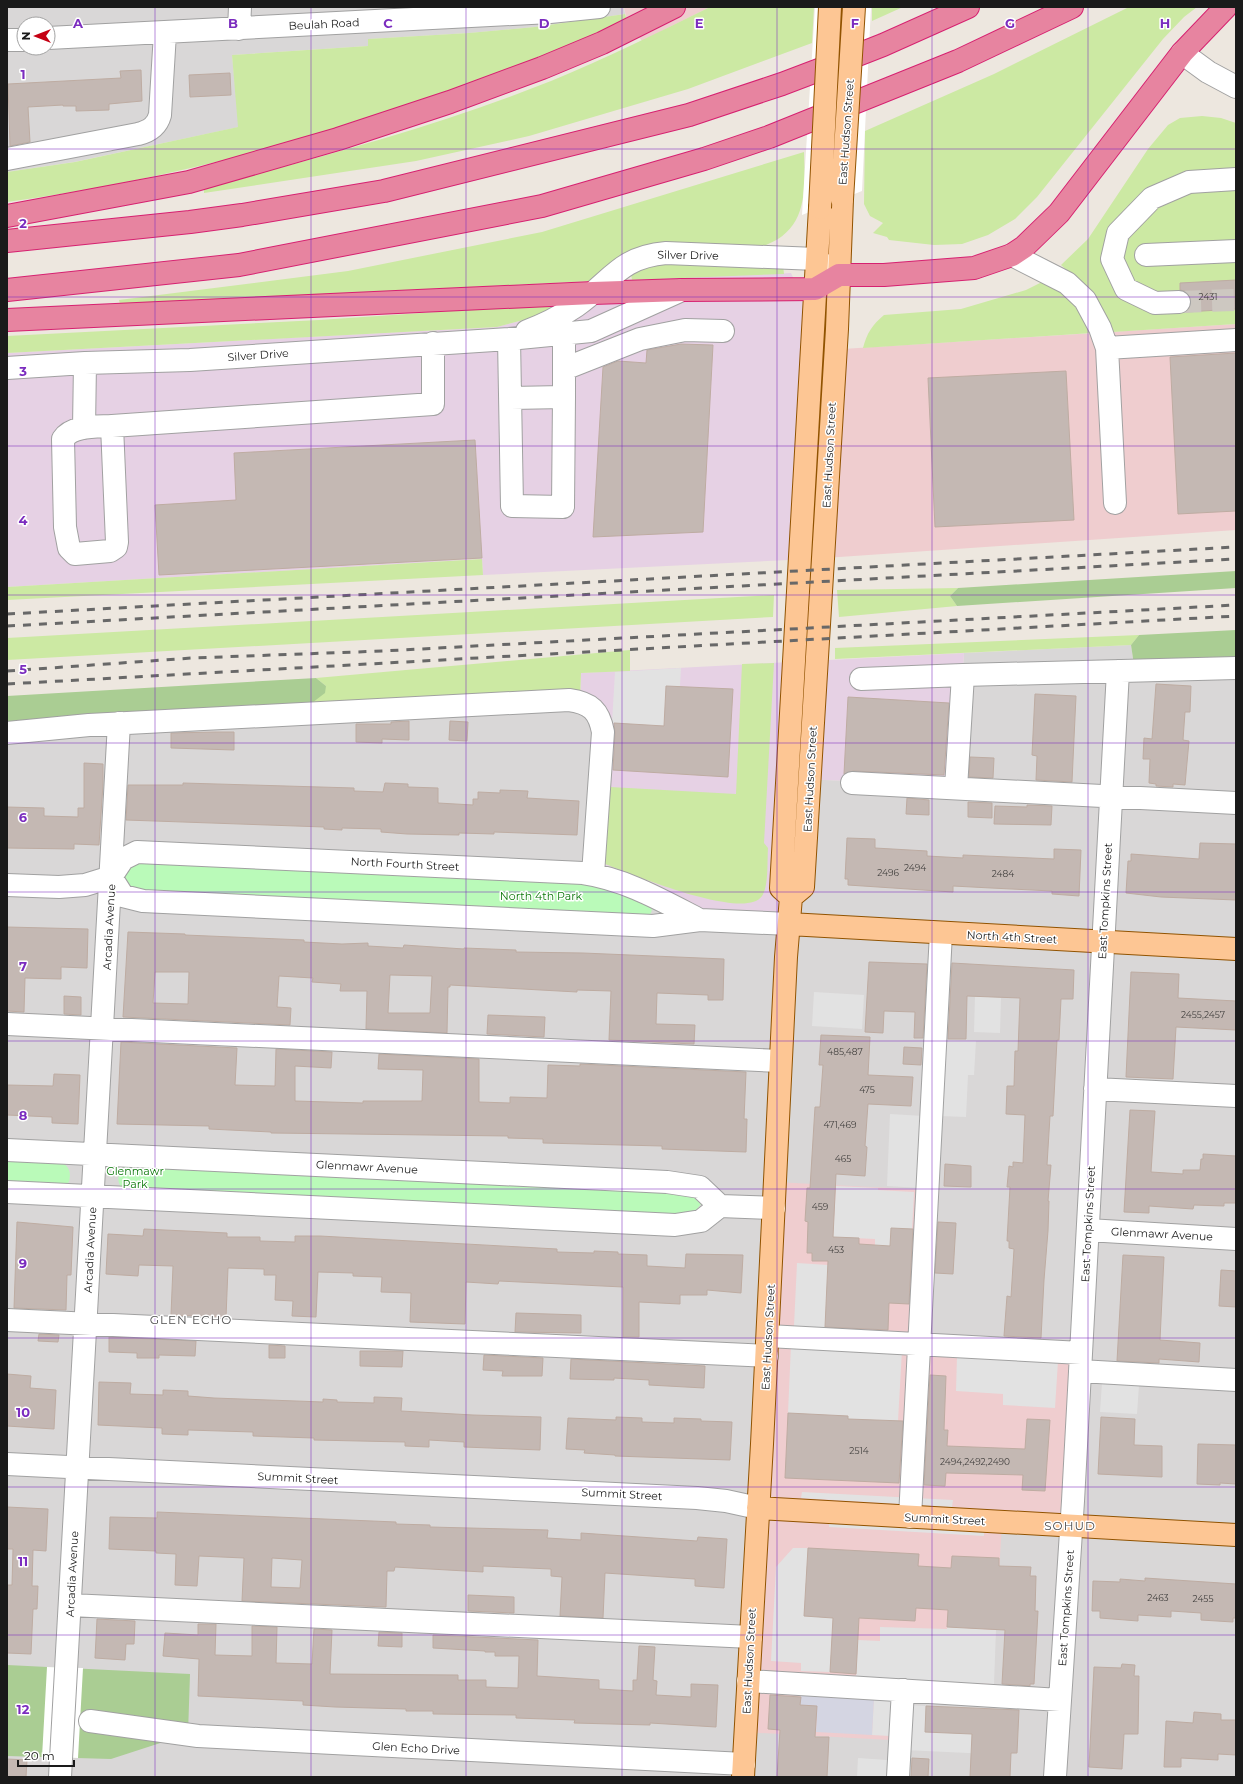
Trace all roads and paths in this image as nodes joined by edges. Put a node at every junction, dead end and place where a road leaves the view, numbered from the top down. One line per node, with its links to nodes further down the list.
1 (240, 7): 9 (street)
2 (599, 7): 9 (street, Beulah Road)
3 (674, 7): 16 (highway)
4 (830, 7): 21 (main road, East Hudson Street, bridge)
5 (854, 7): 22 (main road, East Hudson Street, bridge)
6 (968, 7): 17 (highway)
7 (1072, 7): 24 (highway)
8 (1226, 7): 12 (highway)
9 (239, 29): 10 (street, Beulah Road)
10 (165, 32): 11 (street, Beulah Road); 14 (street)
11 (56, 38)
12 (1182, 54): 13 (street); 19 (highway)
13 (1236, 87)
14 (7, 159)
15 (1236, 179): 27 (street)
16 (7, 216)
17 (7, 241)
18 (1236, 251): 20 (street)
19 (1012, 255): 22 (highway); 34 (street)
20 (1146, 255)
21 (816, 259): 22 (street); 23 (main road, East Hudson Street); 26 (street, Silver Drive)
22 (839, 275): 23 (highway); 56 (main road, East Hudson Street)
23 (815, 289): 25 (highway); 56 (main road, East Hudson Street)
24 (7, 290)
25 (682, 290): 26 (highway); 30 (street, Silver Drive)
26 (593, 294): 28 (highway); 31 (street, Silver Drive)
27 (1179, 302)
28 (7, 320)
29 (723, 330): 37 (street)
30 (564, 333): 31 (street, Silver Drive); 37 (street)
31 (509, 339): 33 (street, Silver Drive); 39 (street)
32 (1236, 340): 34 (street)
33 (433, 343): 35 (street, Silver Drive); 40 (street)
34 (1107, 348): 42 (street)
35 (85, 363): 36 (street, Silver Drive); 41 (street)
36 (7, 368)
37 (564, 369): 38 (street)
38 (564, 396): 39 (street); 39 (street)
39 (511, 398)
40 (112, 426): 41 (street); 41 (street)
41 (84, 428)
42 (1116, 503)
43 (1236, 668): 44 (street)
44 (1118, 671): 45 (street); 51 (street, East Tompkins Street)
45 (963, 675): 46 (street); 50 (street)
46 (861, 679)
47 (119, 723): 48 (street); 53 (street); 54 (street, Arcadia Avenue)
48 (7, 733)
49 (852, 783): 50 (street)
50 (956, 788): 51 (street)
51 (1111, 797): 52 (street); 60 (street, East Tompkins Street)
52 (1236, 803)
53 (593, 874): 54 (street, North Fourth Street); 57 (street, North Fourth Street)
54 (111, 878): 55 (street); 57 (street, North Fourth Street); 63 (street, Arcadia Avenue)
55 (7, 885)
56 (791, 898): 58 (main road, East Hudson Street)
57 (700, 920): 58 (street, North Fourth Street)
58 (789, 924): 59 (main road, North 4th Street); 64 (main road, East Hudson Street)
59 (941, 933): 60 (main road, North 4th Street); 77 (street)
60 (1103, 941): 61 (main road, North 4th Street); 65 (street, East Tompkins Street)
61 (1236, 949)
62 (7, 1024): 63 (street)
63 (103, 1029): 64 (street); 68 (street, Arcadia Avenue)
64 (780, 1061): 72 (main road, East Hudson Street)
65 (1095, 1089): 66 (street); 73 (street, East Tompkins Street)
66 (1236, 1096)
67 (7, 1150): 68 (street, Glenmawr Avenue)
68 (96, 1154): 70 (street, Arcadia Avenue); 71 (street, Glenmawr Avenue)
69 (7, 1192): 70 (street)
70 (94, 1197): 71 (street); 76 (street, Arcadia Avenue)
71 (720, 1206): 72 (street)
72 (774, 1208): 78 (main road, East Hudson Street)
73 (1088, 1230): 74 (street, Glenmawr Avenue); 79 (street, East Tompkins Street)
74 (1236, 1239)
75 (7, 1320): 76 (street)
76 (86, 1324): 78 (street); 82 (street, Arcadia Avenue)
77 (919, 1344): 78 (street); 79 (street); 84 (street)
78 (767, 1346): 83 (main road, East Hudson Street)
79 (1080, 1362): 80 (street); 85 (street, East Tompkins Street)
80 (1236, 1380)
81 (7, 1464): 82 (street, Summit Street)
82 (78, 1468): 83 (street, Summit Street); 87 (street, Arcadia Avenue)
83 (758, 1508): 84 (main road, Summit Street); 88 (main road, East Hudson Street)
84 (910, 1517): 85 (main road, Summit Street)
85 (1071, 1526): 86 (main road, Summit Street); 91 (street, East Tompkins Street)
86 (1236, 1535)
87 (70, 1605): 88 (street); 93 (street, Arcadia Avenue)
88 (751, 1637): 89 (main road, East Hudson Street)
89 (748, 1681): 90 (street); 94 (main road, East Hudson Street)
90 (903, 1690): 91 (street); 95 (street)
91 (1060, 1700): 96 (street, East Tompkins Street)
92 (90, 1721): 94 (street, Glen Echo Drive)
93 (60, 1767)
94 (743, 1771)
95 (898, 1777)
96 (1055, 1777)

